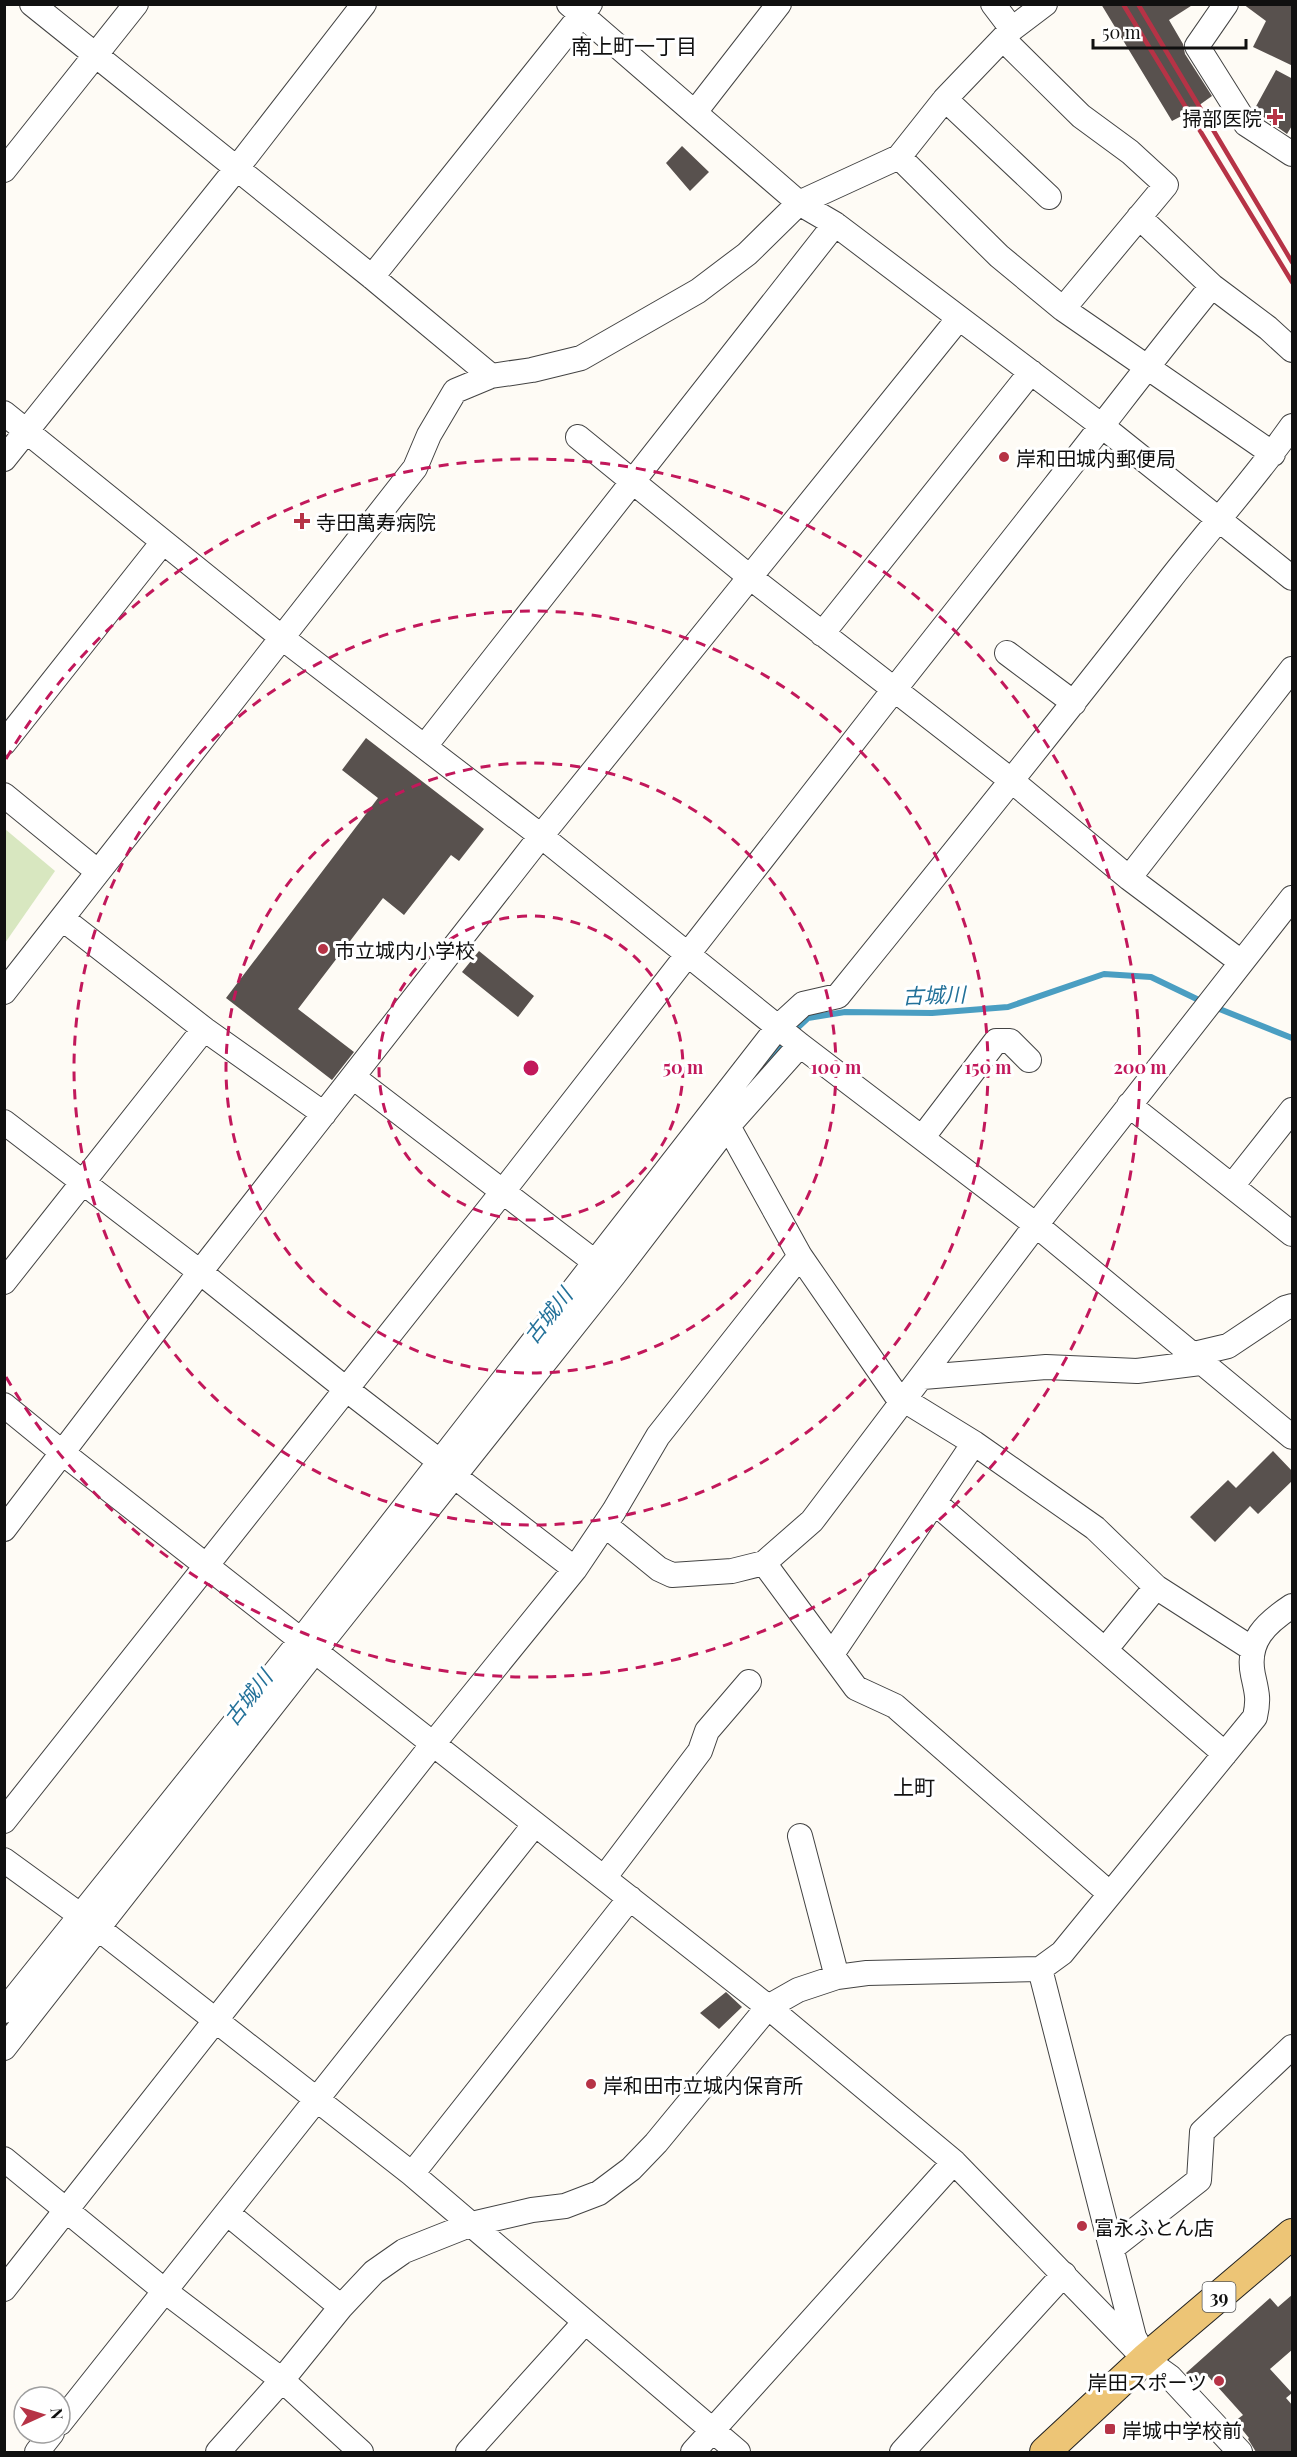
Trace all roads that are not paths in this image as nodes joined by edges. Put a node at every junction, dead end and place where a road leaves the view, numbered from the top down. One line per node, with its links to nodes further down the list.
1 (32, 4): 10 (street)
2 (136, 4): 10 (street)
3 (364, 4): 15 (street)
4 (779, 4): 12 (street)
5 (993, 4): 9 (street)
6 (1045, 4): 9 (street)
7 (580, 8): 12 (street); 21 (street)
8 (1216, 9): 13 (street)
9 (1007, 34): 11 (street); 19 (street)
10 (96, 56): 15 (street); 16 (street)
11 (945, 99): 14 (street); 17 (street)
12 (695, 112): 18 (street)
13 (1293, 154)
14 (898, 158): 18 (street); 23 (street)
15 (237, 168): 21 (street); 32 (street)
16 (4, 170)
17 (1049, 197)
18 (799, 202): 20 (street); 28 (street)
19 (1139, 217): 22 (street); 23 (street)
20 (835, 224): 24 (street); 36 (street)
21 (372, 277): 28 (street)
22 (1212, 286): 25 (street); 26 (street)
23 (1063, 309): 26 (street)
24 (959, 318): 27 (street); 40 (street)
25 (1293, 350)
26 (1145, 368): 30 (street); 34 (street)
27 (1031, 372): 30 (street); 41 (street)
28 (491, 376): 42 (street)
29 (4, 413): 32 (street)
30 (1102, 426): 37 (street); 45 (street)
31 (1293, 426): 34 (street)
32 (27, 431): 35 (street); 38 (street)
33 (578, 437): 36 (street)
34 (1273, 453): 37 (street)
35 (4, 459)
36 (631, 482): 40 (street); 48 (street)
37 (1217, 519): 39 (street); 46 (street)
38 (163, 542): 42 (street); 47 (street)
39 (1288, 566)
40 (751, 578): 41 (street); 51 (street)
41 (822, 634): 45 (street)
42 (281, 637): 48 (street); 52 (street)
43 (1007, 653): 46 (street)
44 (1293, 669): 53 (street)
45 (893, 690): 49 (street); 56 (street)
46 (1074, 703): 49 (street)
47 (4, 743)
48 (425, 746): 51 (street)
49 (1012, 781): 53 (street); 59 (street)
50 (4, 795): 52 (street)
51 (541, 836): 56 (street); 63 (street)
52 (97, 872): 55 (street)
53 (1129, 878): 57 (street)
54 (1293, 898): 57 (street)
55 (63, 919): 58 (street); 60 (street)
56 (687, 953): 59 (street); 72 (street)
57 (1242, 962): 64 (street)
58 (4, 992)
59 (779, 1027): 61 (street); 76 (street)
60 (204, 1029): 66 (street); 70 (street)
61 (800, 1044): 68 (street); 69 (street)
62 (1029, 1060): 69 (street)
63 (353, 1077): 66 (street); 72 (street)
64 (1129, 1105): 71 (street); 73 (street)
65 (1293, 1110): 71 (street)
66 (324, 1114): 77 (street)
67 (4, 1122): 70 (street)
68 (728, 1126): 75 (street); 76 (street)
69 (922, 1138): 73 (street)
70 (83, 1182): 77 (street); 78 (street)
71 (1233, 1186): 74 (street)
72 (502, 1192): 76 (street); 82 (street)
73 (1036, 1225): 80 (street); 81 (street)
74 (1293, 1234)
75 (801, 1256): 83 (street); 90 (street)
76 (605, 1269): 88 (street)
77 (200, 1272): 82 (street); 87 (street)
78 (4, 1282)
79 (1293, 1306): 80 (street)
80 (1195, 1359): 81 (street); 85 (street)
81 (923, 1377): 83 (street)
82 (346, 1389): 88 (street); 93 (street)
83 (905, 1400): 86 (street); 92 (street)
84 (4, 1405): 87 (street)
85 (1293, 1437)
86 (974, 1443): 89 (street); 95 (street)
87 (64, 1454): 91 (street); 93 (street)
88 (450, 1470): 94 (street); 97 (street)
89 (934, 1502): 99 (street); 100 (street)
90 (605, 1525): 92 (street); 94 (street)
91 (4, 1529)
92 (764, 1563): 100 (street)
93 (205, 1564): 97 (street); 104 (street)
94 (575, 1569): 102 (street)
95 (1156, 1587): 98 (street); 99 (street)
96 (1293, 1606): 98 (street)
97 (308, 1645): 102 (street); 111 (street)
98 (1251, 1648): 103 (street)
99 (1105, 1650): 103 (street)
100 (832, 1653): 109 (street)
101 (749, 1682): 108 (street)
102 (433, 1744): 105 (street); 116 (street)
103 (1225, 1754): 109 (street)
104 (4, 1821)
105 (535, 1824): 108 (street); 119 (street)
106 (800, 1836): 113 (street)
107 (4, 1860): 111 (street)
108 (604, 1878): 110 (street)
109 (1109, 1893): 112 (street)
110 (630, 1898): 114 (street); 122 (street)
111 (90, 1922): 115 (street); 116 (street); 118 (street)
112 (1040, 1969): 113 (street); 127 (street)
113 (837, 1977): 114 (street)
114 (768, 2007): 121 (street); 125 (street)
115 (4, 2011)
116 (216, 2021): 119 (street); 123 (street)
117 (1293, 2047): 127 (street)
118 (4, 2048)
119 (316, 2099): 122 (street); 124 (street)
120 (4, 2159): 123 (street)
121 (954, 2162): 128 (street); 136 (street)
122 (412, 2174): 125 (street)
123 (66, 2209): 129 (street); 130 (street)
124 (227, 2213): 130 (street); 131 (street)
125 (472, 2224): 131 (street); 132 (street)
126 (1293, 2234): 133 (main road, 39)
127 (1112, 2248): 133 (street)
128 (1064, 2274): 133 (street); 142 (street)
129 (4, 2289)
130 (166, 2292): 134 (street); 135 (street)
131 (341, 2307): 134 (street)
132 (585, 2322): 136 (street); 139 (street)
133 (1145, 2359): 143 (main road, 39); 144 (street)
134 (282, 2380): 137 (street); 138 (street)
135 (72, 2408)
136 (713, 2431): 140 (street); 141 (street)
137 (218, 2452)
138 (361, 2452)
139 (468, 2452)
140 (693, 2452)
141 (738, 2452)
142 (902, 2452)
143 (1045, 2452)
144 (1240, 2452)

